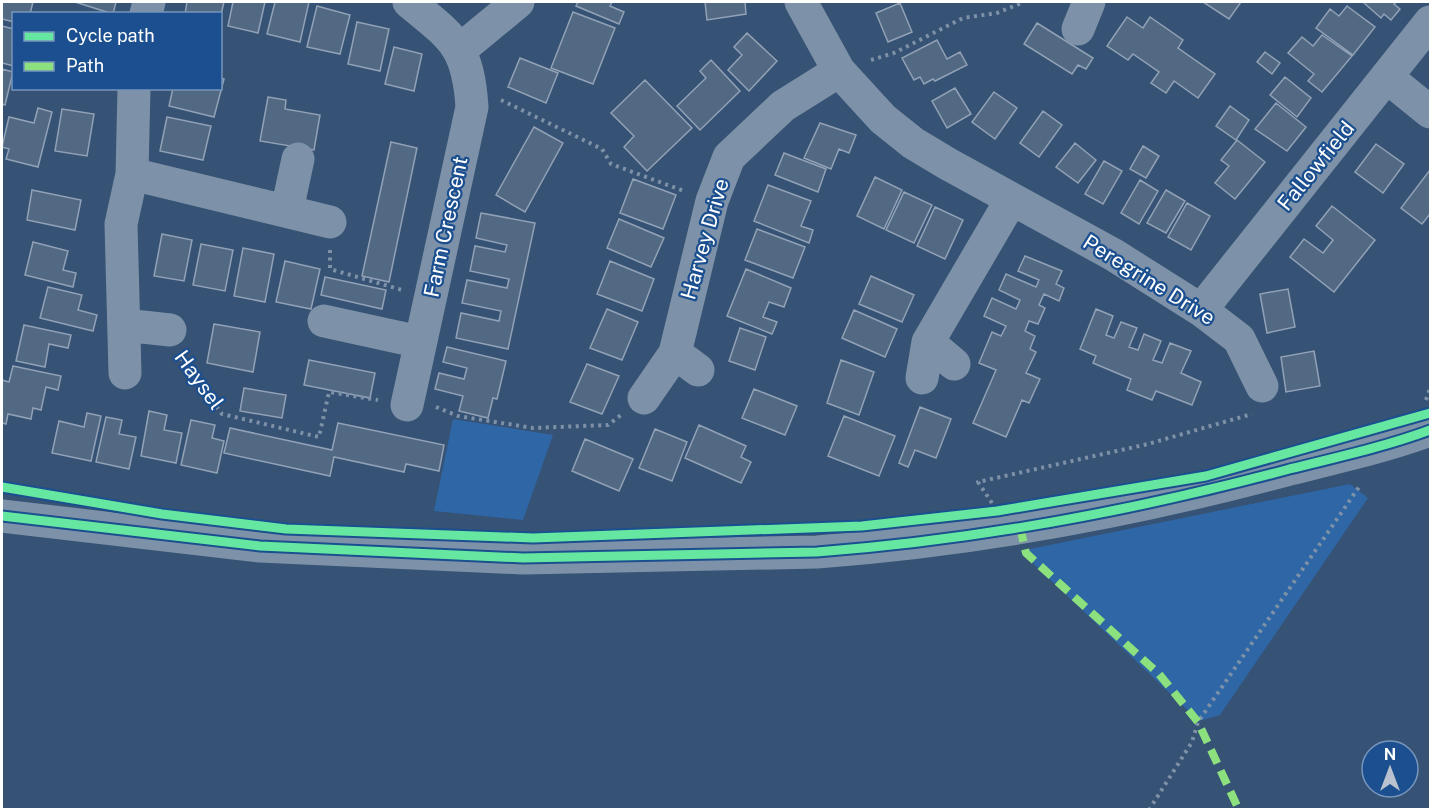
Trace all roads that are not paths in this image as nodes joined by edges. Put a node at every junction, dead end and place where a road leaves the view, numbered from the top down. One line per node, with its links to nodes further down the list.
1 (409, 2): 5 (street)
2 (801, 2): 6 (street, Peregrine Drive)
3 (518, 3): 5 (street)
4 (1431, 22): 7 (street, Fallowfield)
5 (461, 49): 19 (street, Farm Crescent)
6 (839, 71): 12 (street, Peregrine Drive); 25 (street, Harvey Drive)
7 (1388, 78): 9 (street); 15 (street, Fallowfield)
8 (134, 90): 11 (street)
9 (1431, 112)
10 (298, 159): 13 (street)
11 (132, 174): 13 (street); 17 (street)
12 (1011, 200): 15 (street, Peregrine Drive); 20 (street)
13 (286, 210): 14 (street)
14 (330, 222)
15 (1201, 310): 24 (street, Peregrine Drive)
16 (324, 321): 19 (street)
17 (124, 325): 18 (street, Haysel); 22 (street)
18 (170, 330)
19 (420, 342): 26 (street, Farm Crescent)
20 (928, 342): 21 (street); 23 (street)
21 (954, 364)
22 (125, 373)
23 (922, 378)
24 (1262, 386)
25 (644, 398)
26 (407, 405)
27 (1431, 430): 28 (street)
28 (2, 516)

